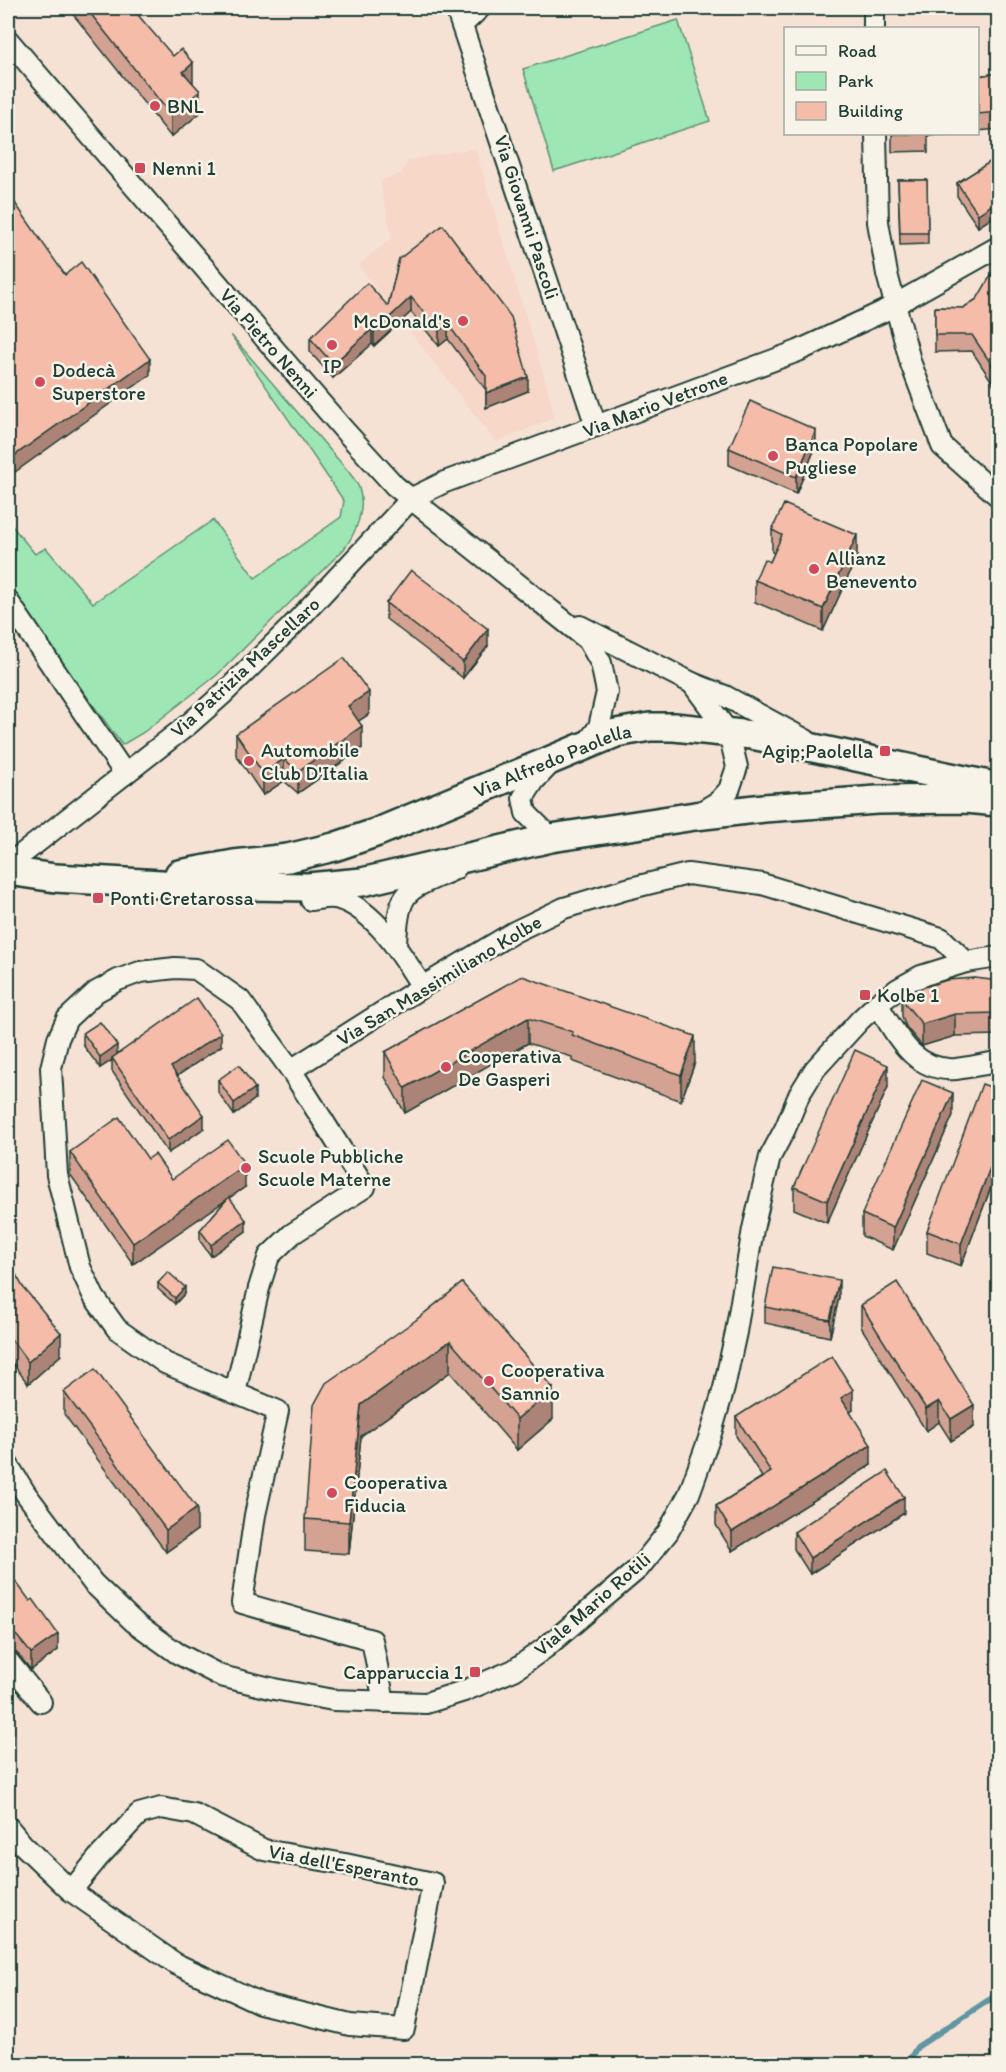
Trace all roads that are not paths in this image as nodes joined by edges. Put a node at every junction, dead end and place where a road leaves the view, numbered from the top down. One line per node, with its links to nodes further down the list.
1 (480, 8): 3 (street)
2 (874, 8): 4 (street)
3 (459, 16): 9 (street, Via Giovanni Pascoli)
4 (874, 27)
5 (8, 40): 11 (street, Via Pietro Nenni)
6 (876, 135): 8 (street)
7 (999, 247): 8 (street, Via Mario Vetrone)
8 (896, 304): 9 (street, Via Mario Vetrone); 10 (street)
9 (596, 426): 11 (street, Via Mario Vetrone)
10 (999, 496)
11 (412, 498): 13 (street, Via Pietro Nenni); 19 (street, Via Patrizia Mascellaro)
12 (8, 601): 19 (street)
13 (559, 615): 14 (street, Via Pietro Nenni); 16 (street, Via Pietro Nenni)
14 (692, 683): 15 (street, Via Pietro Nenni); 17 (street)
15 (729, 733): 16 (main road, Via Alfredo Paolella); 17 (main road, Via Alfredo Paolella); 22 (street)
16 (584, 747): 18 (main road, Via Alfredo Paolella)
17 (830, 753): 20 (main road, Via Alfredo Paolella)
18 (556, 758): 23 (street); 27 (main road, Via Alfredo Paolella)
19 (125, 774): 25 (street, Via Patrizia Mascellaro)
20 (999, 787)
21 (999, 802): 22 (main road, Via Alfredo Paolella)
22 (695, 816): 23 (main road, Via Alfredo Paolella)
23 (551, 838): 24 (main road, Via Alfredo Paolella)
24 (497, 849): 28 (main road, Via Alfredo Paolella); 29 (street)
25 (8, 866)
26 (8, 872): 27 (main road, Via Alfredo Paolella)
27 (115, 881): 28 (main road, Via Alfredo Paolella)
28 (265, 887): 29 (street)
29 (396, 945): 32 (street)
30 (999, 957): 31 (street, Viale Mario Rotili)
31 (966, 962): 32 (street, Via San Massimiliano Kolbe); 33 (street, Viale Mario Rotili)
32 (422, 987): 35 (street, Via San Massimiliano Kolbe)
33 (877, 1004): 34 (street); 40 (street, Viale Mario Rotili)
34 (999, 1062)
35 (291, 1070): 36 (street); 36 (street)
36 (235, 1393): 40 (street)
37 (8, 1465): 40 (street, Viale Mario Rotili)
38 (8, 1661): 39 (street)
39 (41, 1702)
40 (384, 1702)
41 (8, 1827): 42 (street, Via dell'Esperanto)
42 (71, 1890): 42 (street, Via dell'Esperanto)

